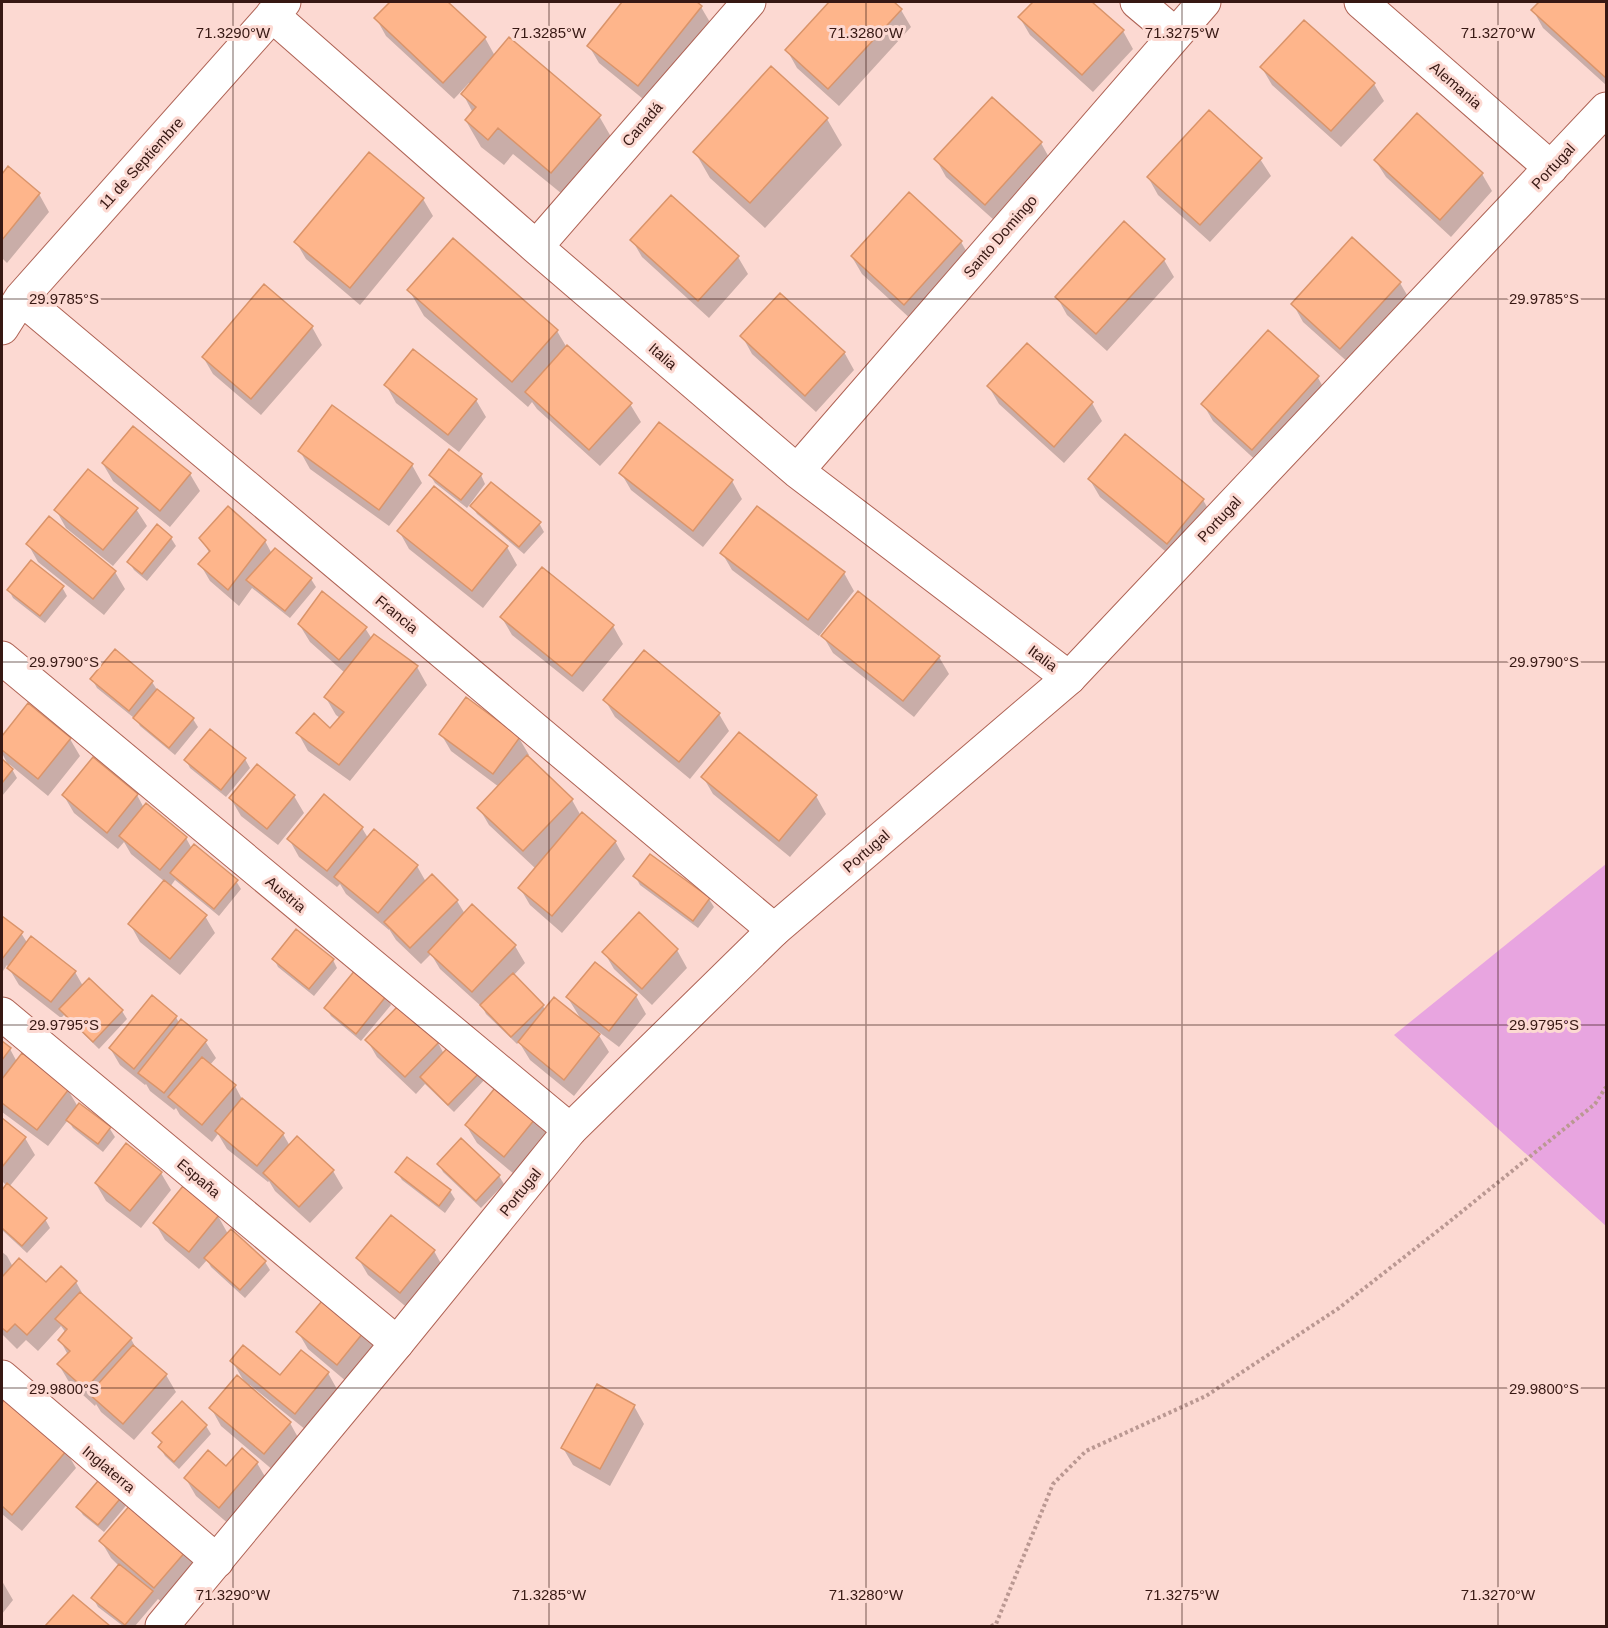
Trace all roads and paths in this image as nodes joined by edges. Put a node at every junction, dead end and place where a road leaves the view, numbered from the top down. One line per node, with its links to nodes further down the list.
1 (749, 2): 9 (street, Canadá)
2 (1137, 2): 6 (street)
3 (1204, 2): 6 (street, Santo Domingo)
4 (1361, 2): 8 (street, Alemania)
5 (278, 8): 9 (street, Italia); 10 (street, 11 de Septiembre)
6 (1175, 34): 12 (street, Santo Domingo)
7 (1606, 109): 8 (street, Portugal)
8 (1551, 168): 14 (street, Portugal)
9 (536, 247): 12 (street, Italia)
10 (21, 298): 11 (street, 11 de Septiembre); 15 (street, Francia)
11 (2, 328)
12 (797, 471): 14 (street, Italia)
13 (2, 658): 18 (street, Austria)
14 (1069, 678): 15 (street, Portugal)
15 (774, 930): 18 (street, Portugal)
16 (2, 1014): 19 (street, España)
17 (1606, 1087): 23 (path)
18 (570, 1130): 19 (street, Portugal)
19 (397, 1342): 21 (street, Portugal)
20 (2, 1377): 21 (street, Inglaterra)
21 (217, 1560): 22 (street, Portugal)
22 (162, 1626)
23 (991, 1626)

